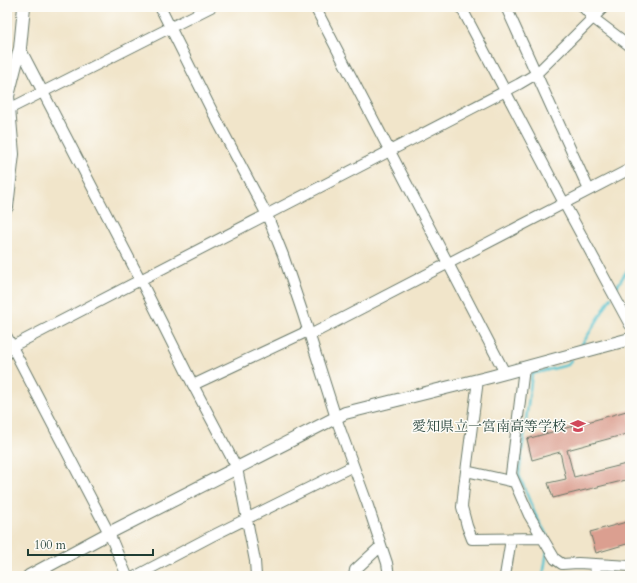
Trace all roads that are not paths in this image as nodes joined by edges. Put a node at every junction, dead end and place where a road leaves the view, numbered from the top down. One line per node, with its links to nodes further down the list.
1 (24, 7): 12 (street)
2 (160, 7): 10 (street)
3 (211, 7): 10 (street)
4 (315, 7): 17 (street)
5 (461, 7): 14 (street)
6 (506, 7): 13 (street)
7 (584, 7): 9 (street)
8 (604, 7): 9 (street)
9 (593, 18): 11 (street); 13 (street)
10 (171, 28): 15 (street); 22 (street)
11 (630, 46)
12 (20, 48): 15 (street); 16 (street)
13 (536, 74): 14 (street); 19 (street)
14 (505, 91): 17 (street); 20 (street)
15 (42, 93): 16 (street); 24 (street)
16 (8, 110): 21 (street)
17 (390, 151): 22 (street); 23 (street)
18 (630, 169): 19 (street)
19 (589, 190): 20 (street)
20 (564, 203): 23 (street); 25 (street)
21 (7, 207)
22 (267, 215): 24 (street); 26 (street)
23 (447, 264): 26 (street); 31 (street)
24 (141, 281): 29 (street); 33 (street)
25 (630, 325)
26 (309, 333): 33 (street); 34 (street)
27 (7, 336): 29 (street)
28 (630, 338): 30 (street)
29 (10, 348): 40 (street)
30 (524, 368): 31 (street); 38 (street)
31 (505, 373): 32 (street)
32 (478, 380): 34 (street); 37 (street)
33 (193, 385): 36 (street)
34 (336, 418): 35 (street); 36 (street)
35 (353, 466): 39 (street); 43 (street)
36 (237, 468): 39 (street); 40 (street)
37 (466, 471): 38 (street); 42 (street)
38 (514, 482): 41 (street)
39 (248, 518): 48 (street); 49 (street)
40 (109, 533): 46 (street); 47 (street)
41 (542, 538): 42 (street); 44 (street)
42 (511, 539): 52 (street)
43 (381, 546): 50 (street); 51 (street)
44 (596, 564): 45 (street); 53 (street)
45 (630, 566)
46 (29, 576)
47 (127, 576)
48 (136, 576)
49 (256, 576)
50 (354, 576)
51 (389, 576)
52 (505, 576)
53 (595, 576)

